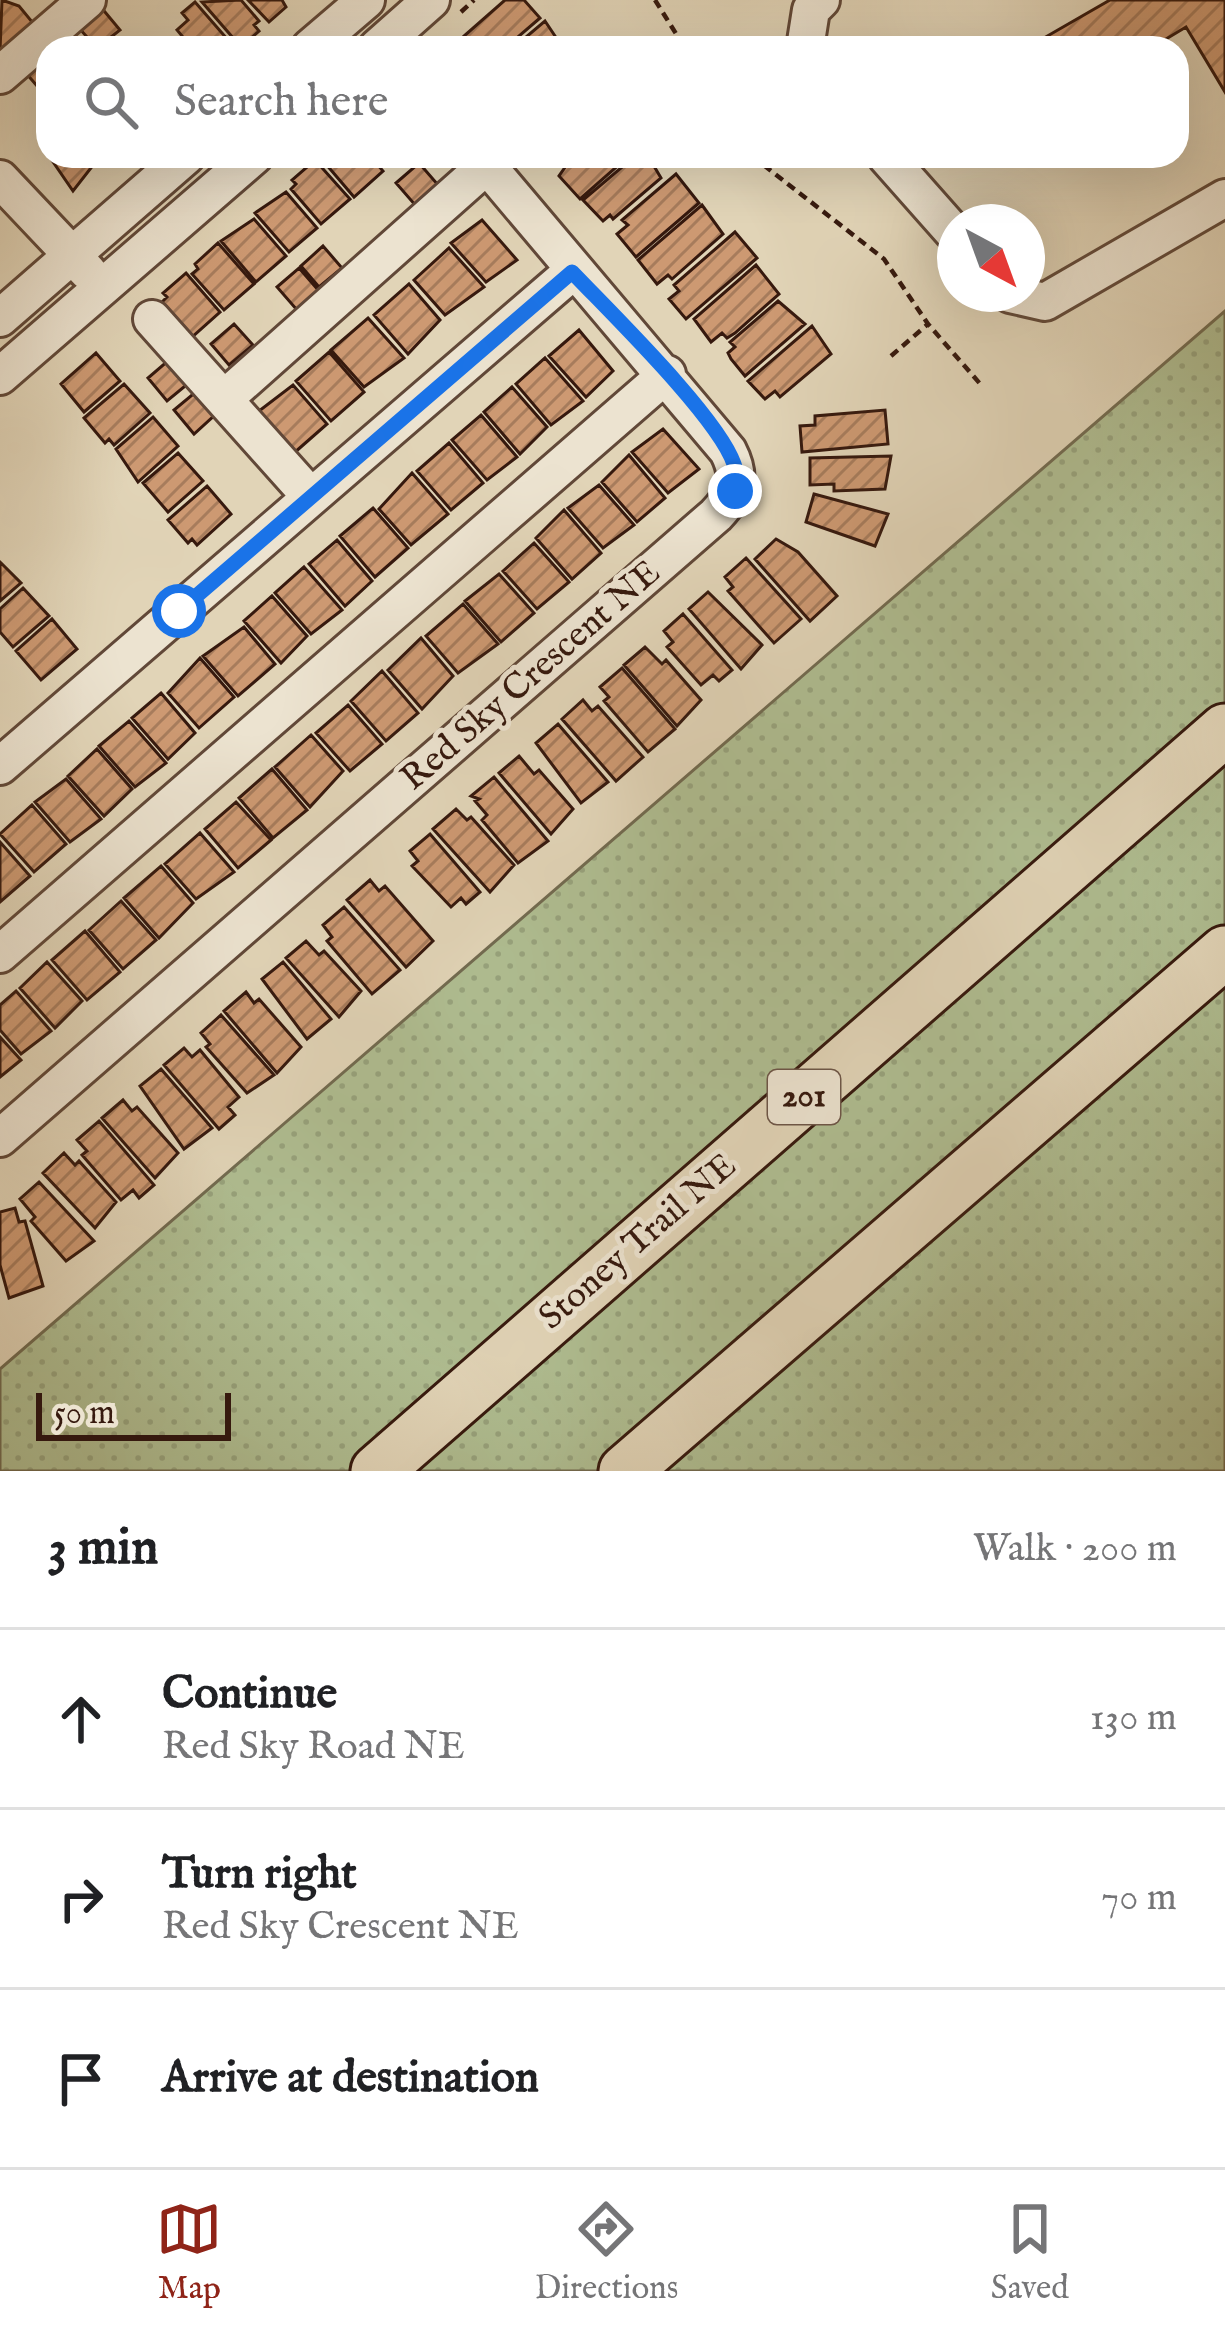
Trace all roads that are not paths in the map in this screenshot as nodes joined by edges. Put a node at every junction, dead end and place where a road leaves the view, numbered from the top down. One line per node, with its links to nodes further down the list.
1 (87, 0): 5 (street)
2 (431, 0): 8 (street)
3 (821, 0): 9 (street)
4 (354, 3): 6 (street); 7 (street)
5 (45, 36)
6 (322, 36)
7 (374, 36)
8 (393, 36)
9 (807, 36)
10 (36, 44): 11 (street)
11 (0, 75)
12 (172, 168): 20 (street)
13 (240, 168): 22 (street)
14 (475, 168): 28 (street)
15 (489, 168): 21 (street, Red Sky Crescent NE)
16 (896, 168): 19 (street)
17 (0, 179): 20 (street)
18 (1225, 198): 23 (street)
19 (937, 214)
20 (73, 255): 22 (street); 24 (street)
21 (572, 272): 26 (street, Red Sky Crescent NE); 29 (street)
22 (103, 288): 27 (street)
23 (1045, 302)
24 (0, 318)
25 (152, 319): 28 (street)
26 (667, 374): 33 (street); 35 (street, Red Sky Crescent NE)
27 (0, 376)
28 (224, 399): 29 (street)
29 (311, 497): 31 (street)
30 (1225, 730): 37 (highway, Stoney Trail NE / 201)
31 (5, 752)
32 (1225, 952): 36 (highway)
33 (0, 954)
34 (1225, 973): 36 (highway)
35 (0, 1138)
36 (1003, 1144): 38 (highway)
37 (379, 1469)
38 (625, 1471)

